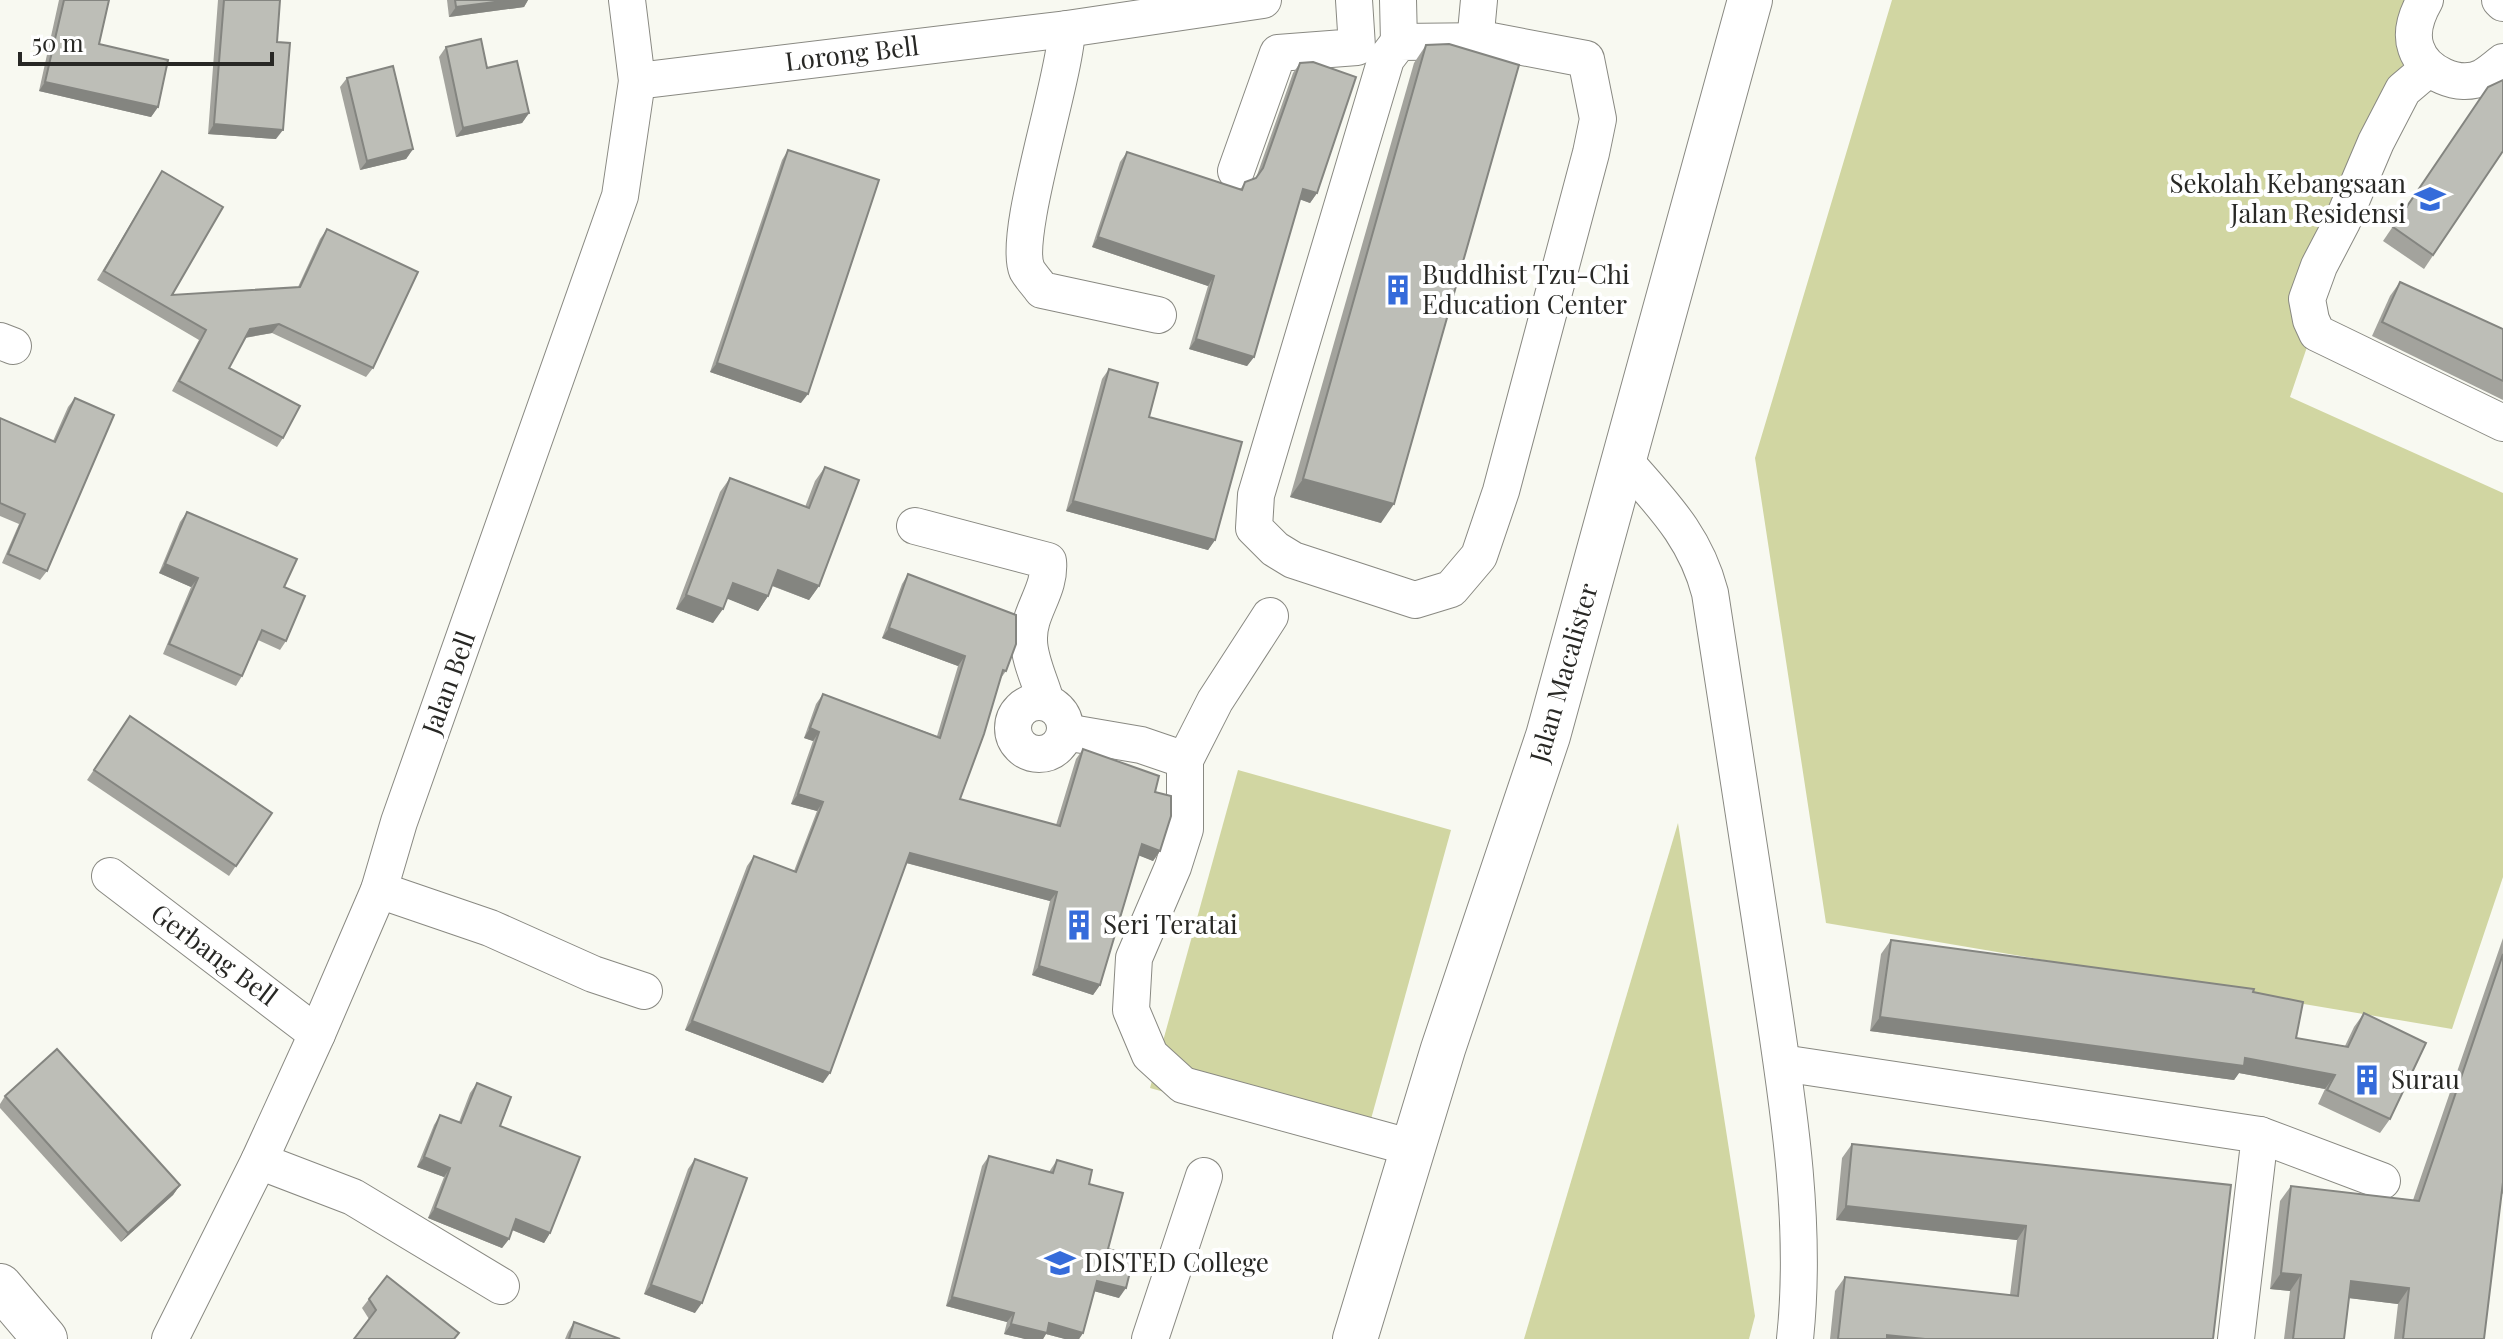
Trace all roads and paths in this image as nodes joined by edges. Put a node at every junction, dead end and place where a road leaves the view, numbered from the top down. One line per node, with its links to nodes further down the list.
1 (627, 0): 14 (street, Jalan Bell)
2 (1263, 0): 8 (street, Lorong Bell)
3 (1354, 0): 15 (street)
4 (1398, 0): 10 (street)
5 (1479, 0): 11 (street)
6 (1750, 0): 18 (main road, Jalan Macalister)
7 (2425, 0): 13 (street)
8 (1212, 4): 9 (street, Lorong Bell)
9 (1067, 29): 14 (street, Lorong Bell); 16 (street)
10 (1399, 42): 11 (street); 11 (street)
11 (1475, 43)
12 (2503, 62): 13 (street)
13 (2429, 68): 17 (street)
14 (637, 81): 25 (street, Jalan Bell)
15 (1236, 171)
16 (1158, 315)
17 (2503, 423)
18 (1623, 459): 28 (street); 30 (main road, Jalan Macalister)
19 (915, 526): 21 (street)
20 (1270, 616): 23 (street)
21 (1046, 702): 22 (street); 22 (street)
22 (1065, 732): 23 (street)
23 (1185, 760): 30 (street)
24 (110, 876): 27 (street, Gerbang Bell)
25 (379, 890): 26 (street); 27 (street, Jalan Bell)
26 (644, 991)
27 (317, 1034): 31 (street, Jalan Bell)
28 (1782, 1063): 29 (street); 40 (street)
29 (2260, 1135): 33 (street); 41 (street)
30 (1413, 1148): 39 (main road, Jalan Macalister)
31 (259, 1161): 35 (street); 37 (street, Jalan Bell)
32 (1204, 1176): 38 (street)
33 (2382, 1181)
34 (0, 1286): 36 (main road)
35 (501, 1286)
36 (32, 1334)
37 (170, 1339)
38 (1150, 1339)
39 (1355, 1339)
40 (1795, 1339)
41 (2236, 1339)

